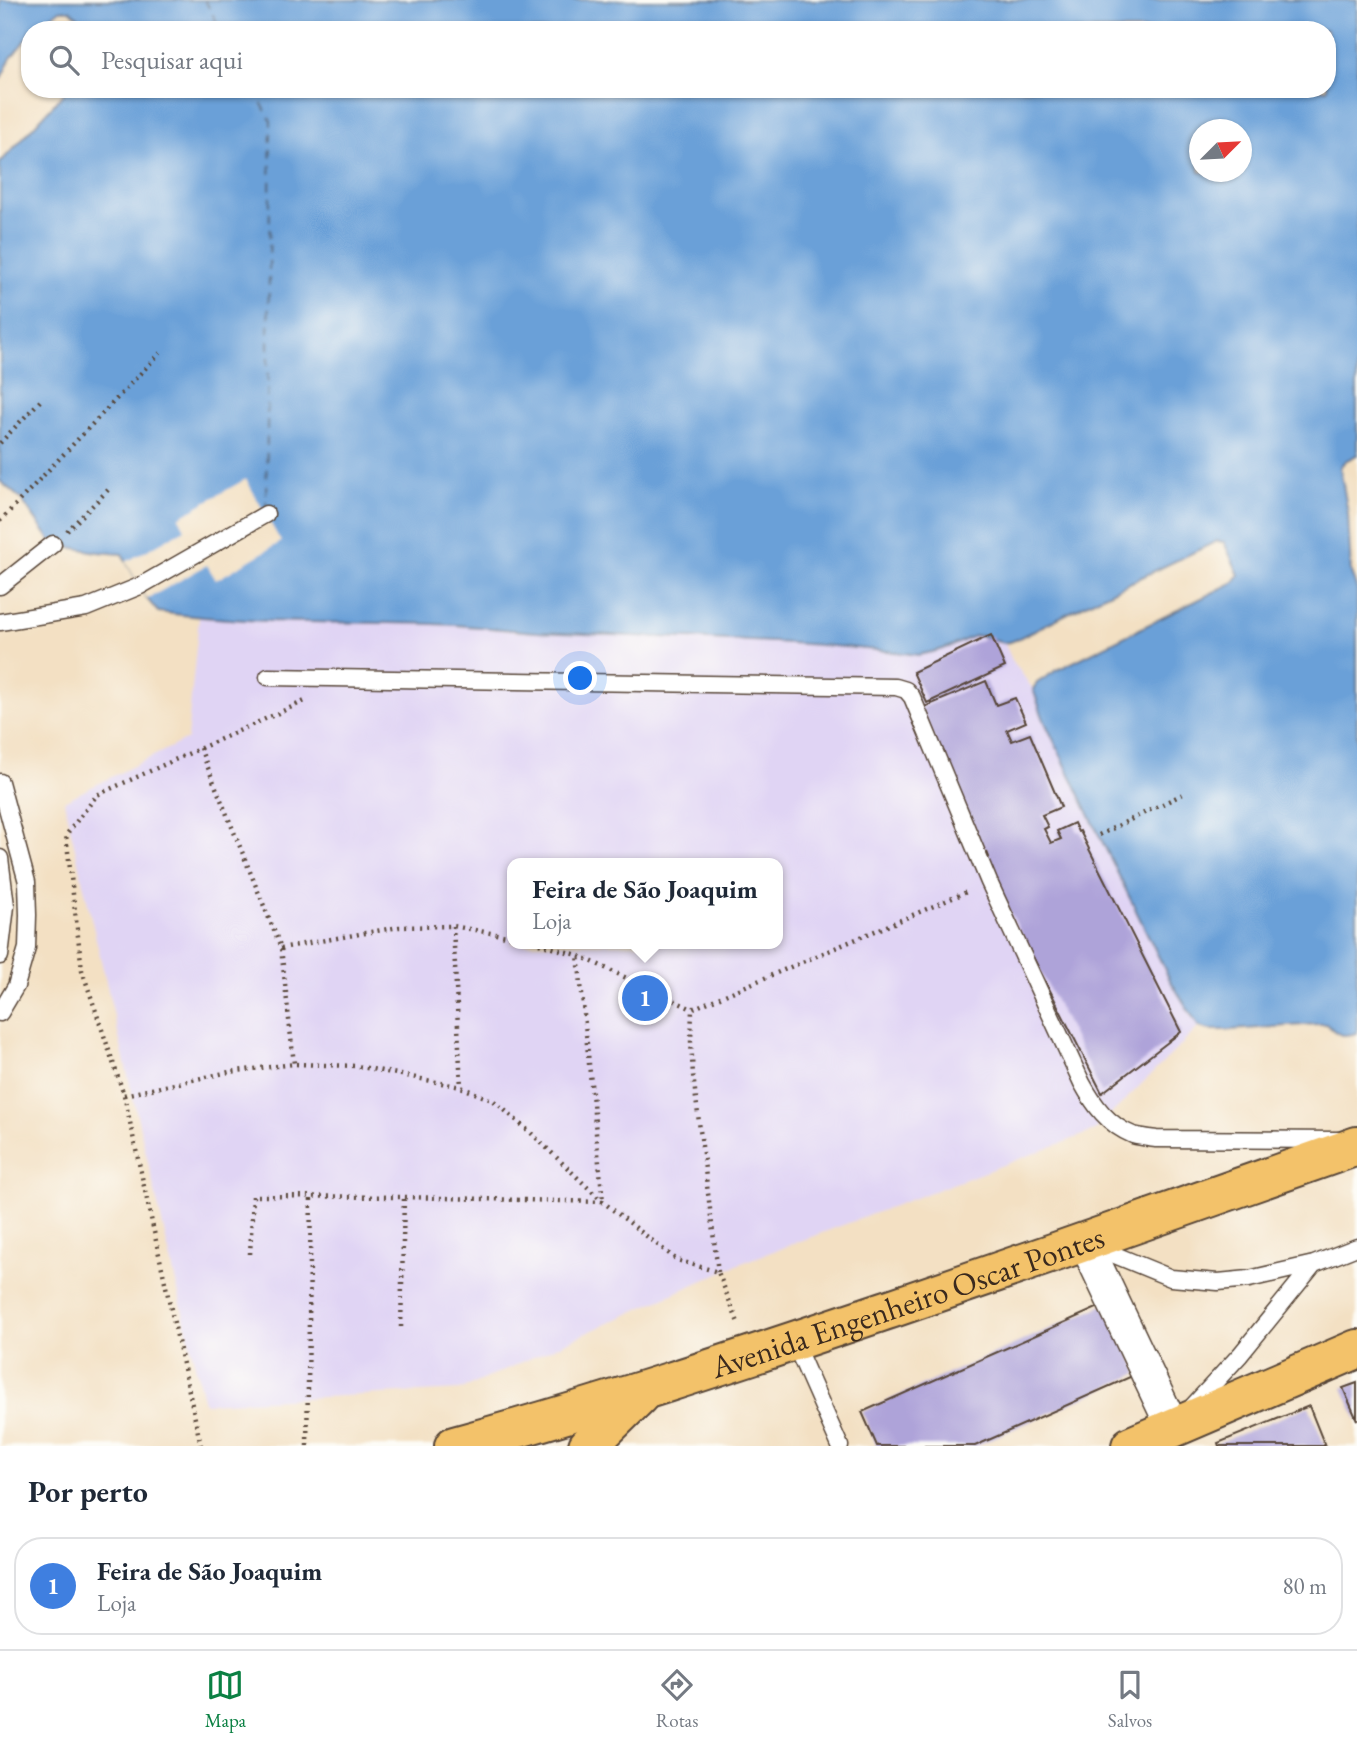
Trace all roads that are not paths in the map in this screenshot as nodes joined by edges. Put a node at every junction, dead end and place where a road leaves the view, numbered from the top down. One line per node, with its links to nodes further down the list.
1 (266, 514): 4 (lane)
2 (54, 544): 3 (lane)
3 (0, 586)
4 (0, 622)
5 (268, 677): 10 (lane)
6 (0, 782): 9 (lane)
7 (0, 858): 8 (lane)
8 (0, 956)
9 (0, 1013)
10 (1357, 1143): 11 (main road, Avenida Engenheiro Oscar Pontes)
11 (1085, 1242): 13 (lane); 14 (main road, Avenida Engenheiro Oscar Pontes); 17 (street)
12 (1357, 1247): 13 (lane)
13 (1314, 1264): 17 (lane)
14 (794, 1342): 16 (main road, Avenida Engenheiro Oscar Pontes); 20 (lane)
15 (1357, 1349): 17 (main road)
16 (645, 1390): 18 (main road, Avenida Engenheiro Oscar Pontes); 19 (main road)
17 (1173, 1428): 21 (main road)
18 (454, 1446)
19 (588, 1446)
20 (840, 1446)
21 (1131, 1446)

